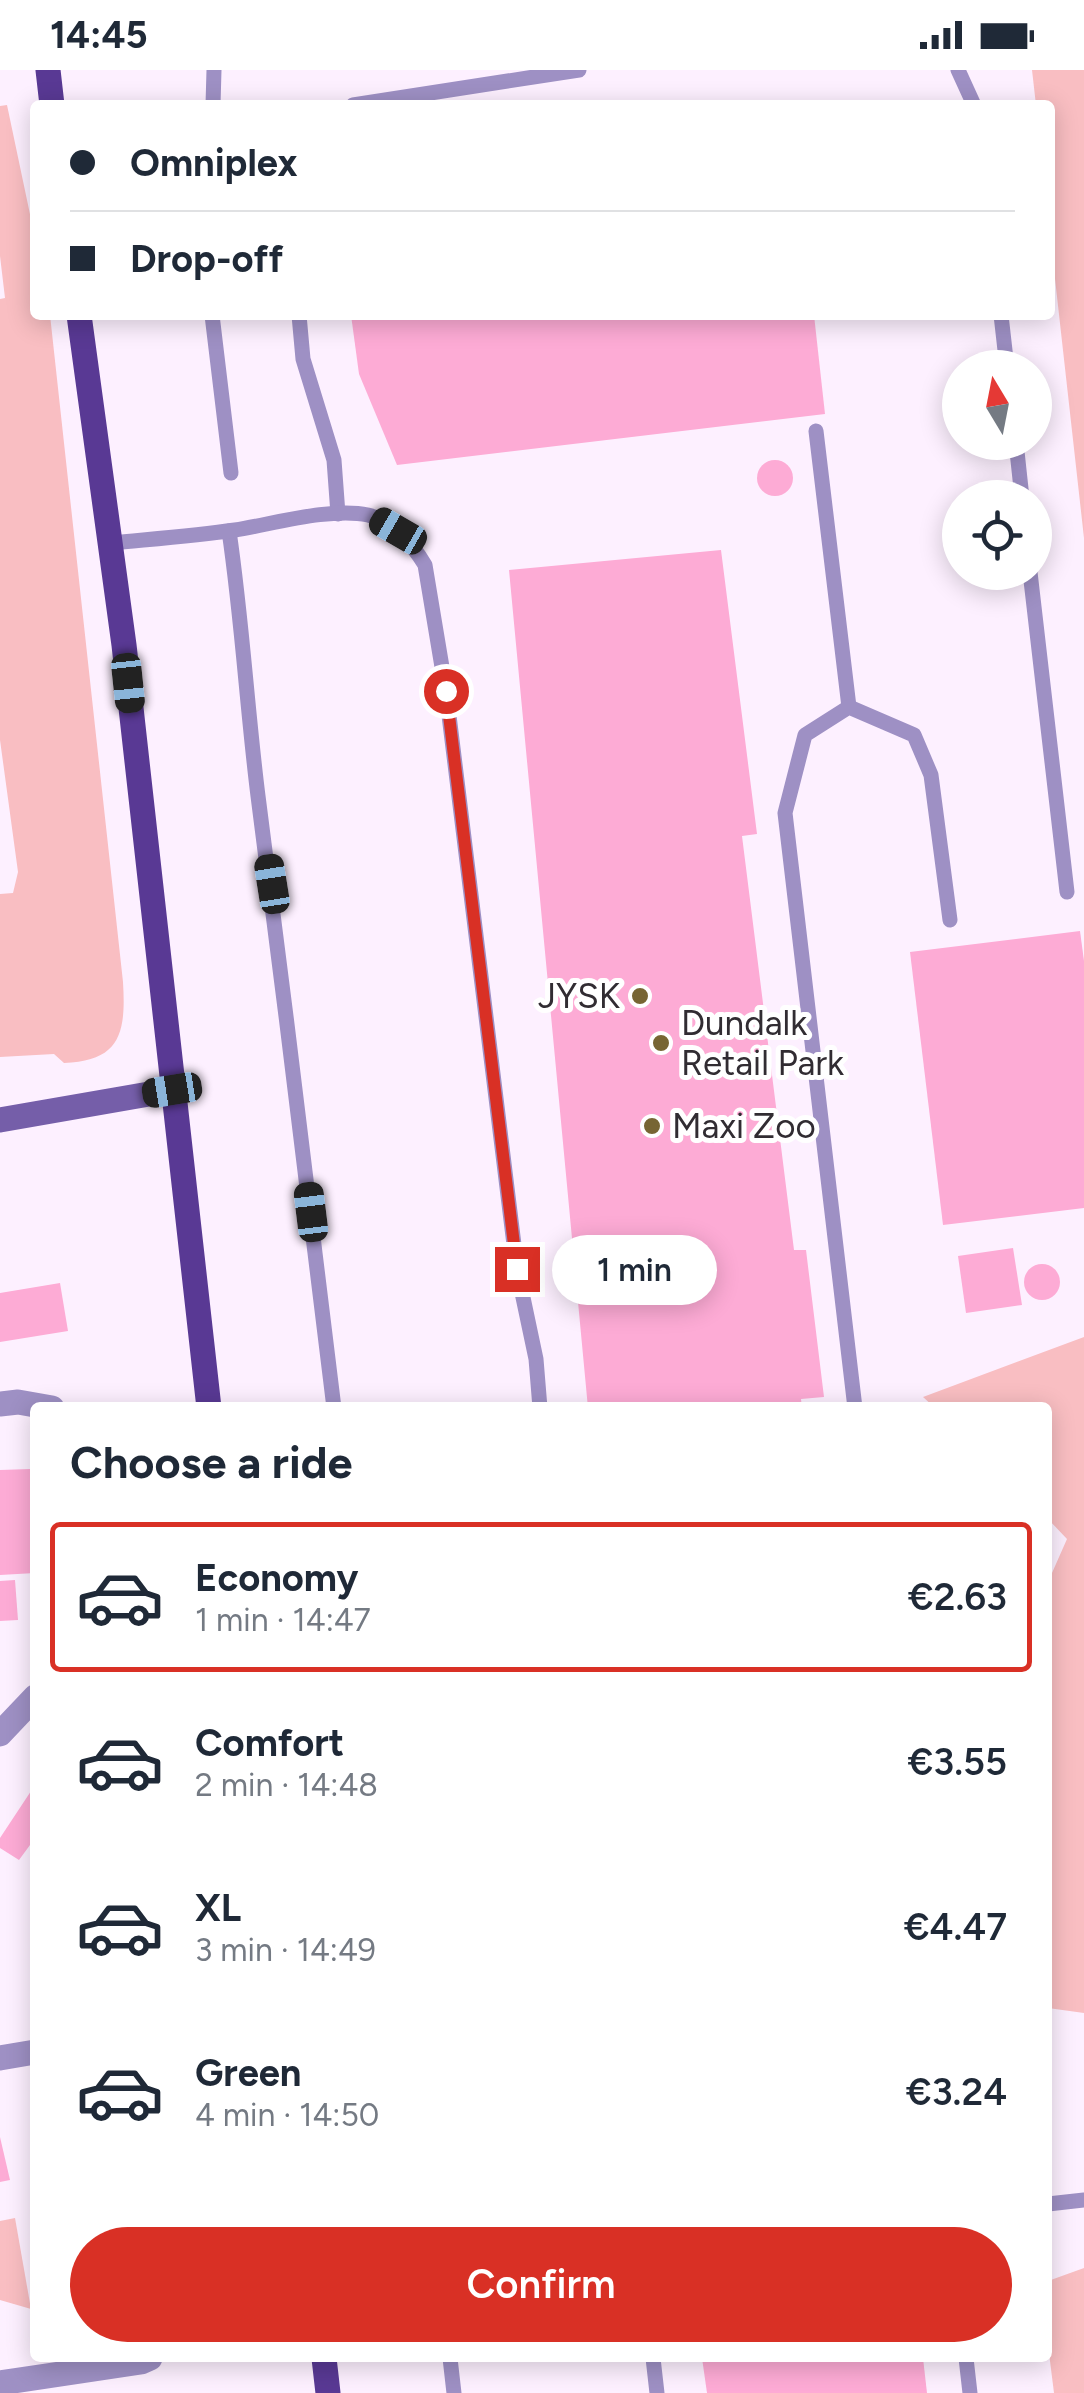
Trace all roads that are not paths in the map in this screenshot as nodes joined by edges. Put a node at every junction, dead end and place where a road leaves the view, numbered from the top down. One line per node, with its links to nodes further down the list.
1 (48, 70): 5 (main road)
2 (214, 70): 6 (lane)
3 (579, 70): 7 (lane)
4 (958, 70): 8 (lane)
5 (51, 100)
6 (213, 100)
7 (386, 100)
8 (972, 100)
9 (80, 320): 18 (main road)
10 (213, 320): 15 (lane)
11 (299, 320): 16 (lane)
12 (1002, 320): 13 (lane)
13 (1005, 350)
14 (816, 432): 20 (lane)
15 (231, 474)
16 (338, 514): 17 (lane); 27 (lane)
17 (230, 531): 18 (lane); 26 (lane)
18 (110, 543): 23 (main road)
19 (1032, 590): 21 (lane)
20 (848, 708): 22 (lane); 28 (lane)
21 (1067, 892)
22 (950, 920)
23 (172, 1090): 24 (street); 25 (main road)
24 (0, 1120)
25 (208, 1402)
26 (333, 1402)
27 (540, 1402)
28 (853, 1402)
29 (0, 1404): 30 (street)
30 (30, 1404)
31 (30, 1701): 32 (street)
32 (0, 1734)
33 (30, 2053): 34 (street)
34 (0, 2058)
35 (1084, 2200): 36 (lane)
36 (1052, 2204)
37 (141, 2362): 42 (street)
38 (324, 2362): 43 (main road)
39 (450, 2362): 44 (lane)
40 (654, 2362): 45 (lane)
41 (966, 2362): 46 (lane)
42 (0, 2384)
43 (328, 2393)
44 (454, 2393)
45 (658, 2393)
46 (970, 2393)

